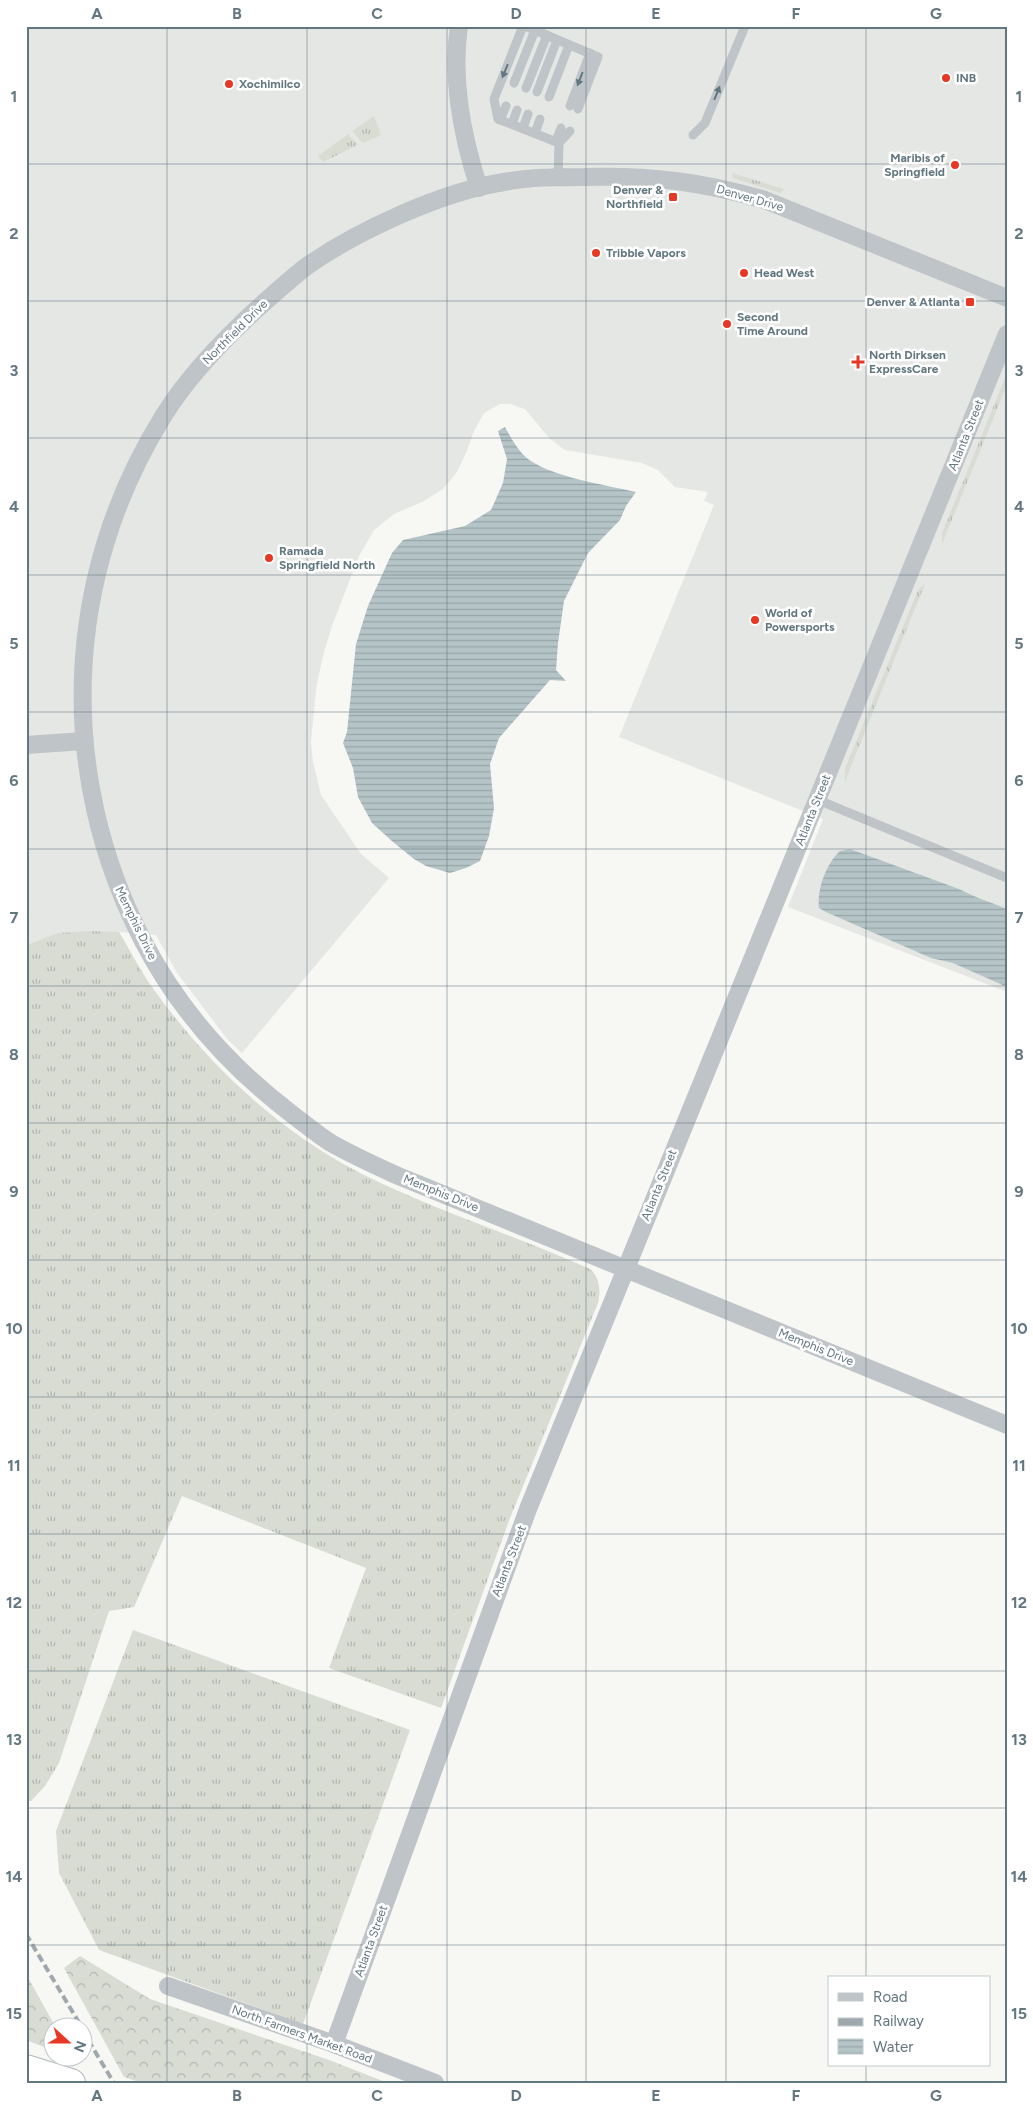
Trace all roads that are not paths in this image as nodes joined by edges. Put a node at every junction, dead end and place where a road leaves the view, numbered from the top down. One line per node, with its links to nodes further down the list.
1 (459, 26): 25 (street)
2 (524, 26): 4 (lane); 17 (lane, one-way to 17)
3 (745, 26): 22 (lane, one-way to 3)
4 (535, 30): 5 (lane); 8 (lane)
5 (547, 35): 6 (lane); 9 (lane)
6 (557, 40): 7 (lane); 10 (lane)
7 (570, 44): 11 (lane); 13 (lane, one-way to 13)
8 (514, 83)
9 (526, 88)
10 (537, 92)
11 (549, 97)
12 (506, 106): 17 (lane)
13 (574, 107)
14 (518, 110): 18 (lane)
15 (528, 114): 19 (lane)
16 (540, 119): 21 (lane)
17 (500, 120): 18 (lane)
18 (512, 124): 19 (lane)
19 (522, 128): 21 (lane)
20 (565, 129): 23 (lane)
21 (535, 133): 23 (lane)
22 (693, 135)
23 (558, 142): 24 (lane)
24 (558, 178): 25 (street, Denver Drive); 26 (street, Denver Drive)
25 (478, 188): 28 (street, Northfield Drive)
26 (1007, 298)
27 (1007, 334): 30 (street, Atlanta Street)
28 (84, 741): 29 (street); 32 (street, Memphis Drive)
29 (26, 745)
30 (818, 800): 31 (lane); 32 (street, Atlanta Street)
31 (1007, 878)
32 (625, 1268): 33 (street, Memphis Drive); 35 (street, Atlanta Street)
33 (1007, 1425)
34 (168, 1986): 35 (street, North Farmers Market Road)
35 (334, 2044): 38 (street, North Farmers Market Road)
36 (26, 2069): 37 (highway)
37 (71, 2083)
38 (435, 2083)

